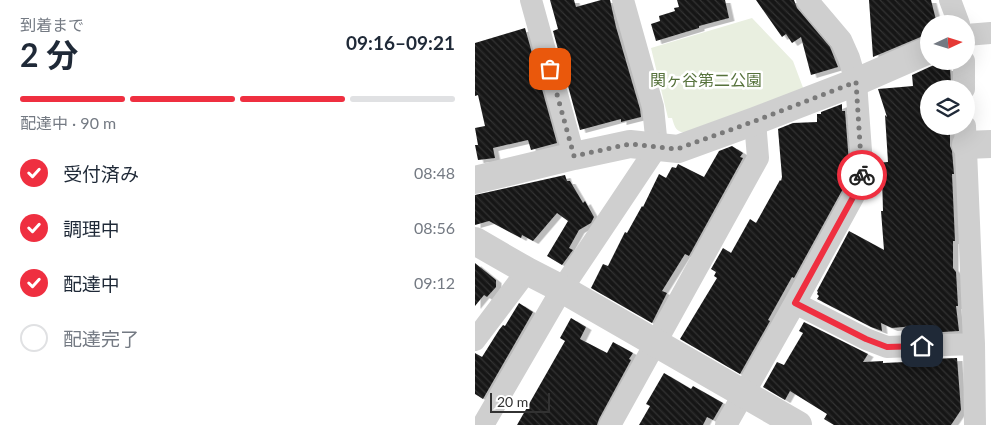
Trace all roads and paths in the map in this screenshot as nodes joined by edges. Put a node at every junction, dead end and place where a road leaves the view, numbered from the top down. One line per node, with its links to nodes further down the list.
1 (531, 0): 13 (street)
2 (623, 0): 12 (street)
3 (807, 0): 9 (street)
4 (951, 0): 5 (street)
5 (956, 15)
6 (991, 33): 7 (street)
7 (975, 34)
8 (920, 54): 9 (street)
9 (856, 82): 10 (street); 18 (street)
10 (755, 121): 12 (street); 20 (street)
11 (974, 138): 21 (street)
12 (657, 147): 13 (street); 17 (street)
13 (574, 156): 14 (street)
14 (475, 180)
15 (475, 241): 16 (street)
16 (527, 271): 17 (street); 19 (street)
17 (562, 289): 20 (street); 23 (street)
18 (795, 303): 21 (street); 22 (street)
19 (475, 340)
20 (656, 344): 22 (street); 24 (street)
21 (974, 344): 27 (street)
22 (744, 394): 25 (street); 26 (street)
23 (483, 425)
24 (610, 425)
25 (726, 425)
26 (797, 425)
27 (975, 425)

